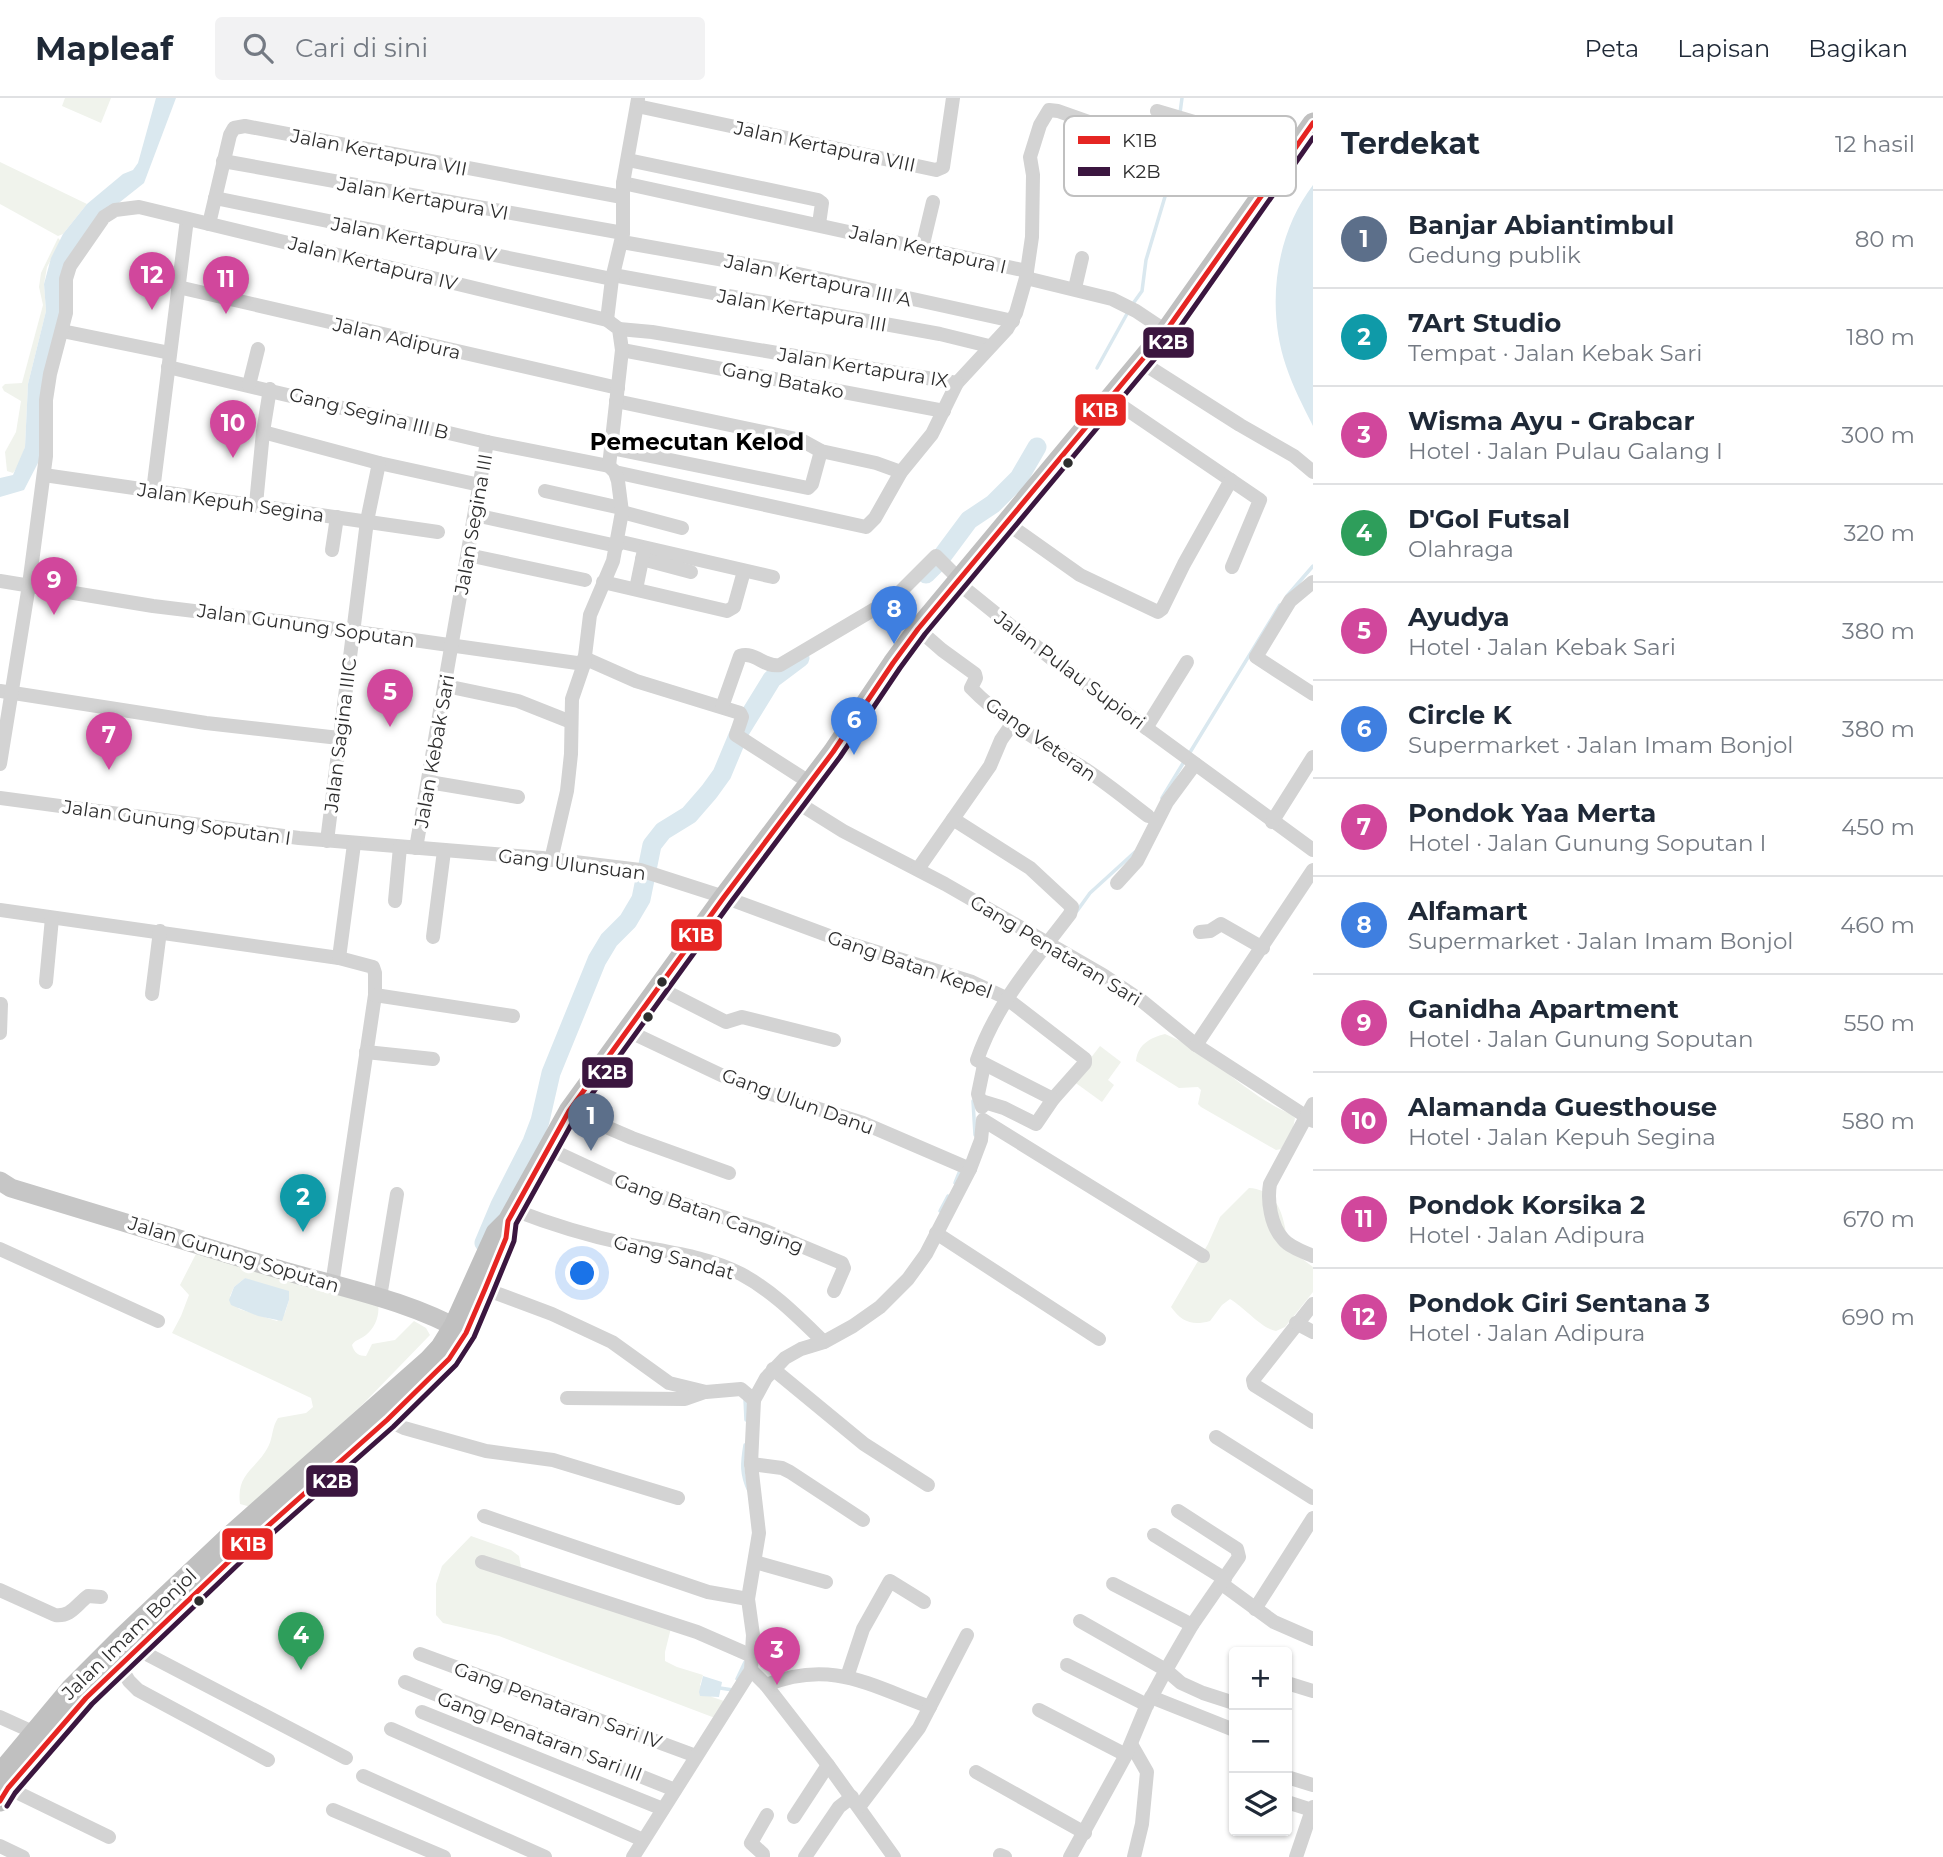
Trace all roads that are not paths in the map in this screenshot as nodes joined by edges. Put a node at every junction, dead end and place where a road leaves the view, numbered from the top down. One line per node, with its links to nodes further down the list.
1 (953, 98): 2 (street, Jalan Kertapura VIII)
2 (638, 102): 8 (street)
3 (1157, 111): 5 (street)
4 (1072, 116): 20 (street, Jalan Kertapura I)
5 (1177, 116)
6 (1313, 123): 7 (highway, Jalan Imam Bonjol)
7 (1296, 147)
8 (628, 160): 10 (street); 16 (street)
9 (223, 161): 10 (street, Jalan Kertapura VII); 12 (street, Jalan Kertapura VII); 17 (street, Jalan Kertapura VI)
10 (623, 190): 16 (street, Jalan Kertapura I); 17 (street)
11 (1262, 196): 27 (highway, Jalan Imam Bonjol)
12 (215, 198): 15 (street, Jalan Kertapura VII); 21 (street, Jalan Kertapura V)
13 (933, 202): 18 (street)
14 (187, 219): 15 (street, Jalan Kertapura IV); 22 (street); 26 (street, Jalan Kertapura IV)
15 (209, 224): 25 (street, Jalan Kertapura IV)
16 (819, 225): 18 (street, Jalan Kertapura I)
17 (622, 237): 21 (street); 24 (street, Jalan Kertapura III A)
18 (922, 248): 20 (street, Jalan Kertapura I)
19 (1082, 258): 23 (street)
20 (1026, 274): 23 (street); 24 (street)
21 (613, 277): 25 (street); 28 (street, Jalan Kertapura III)
22 (178, 287): 31 (street); 36 (street, Jalan Adipura)
23 (1075, 288): 27 (street)
24 (1013, 321): 28 (street)
25 (613, 325): 30 (street); 33 (street, Jalan Kertapura IX)
26 (62, 331): 31 (street, Gang Segina III B); 47 (street)
27 (1166, 331): 32 (highway, Jalan Imam Bonjol)
28 (989, 346): 33 (street)
29 (258, 349): 34 (street)
30 (622, 350): 36 (street); 38 (street, Gang Batako)
31 (169, 360): 34 (street, Gang Segina III B); 50 (street)
32 (1141, 362): 37 (highway, Jalan Imam Bonjol); 46 (street)
33 (957, 383): 38 (street, Jalan Kertapura IX)
34 (249, 385): 35 (street, Gang Segina III B)
35 (270, 389): 39 (street); 40 (street, Gang Segina III B)
36 (617, 394): 41 (street); 42 (street, Jalan Adipura)
37 (1110, 398): 48 (street); 58 (highway, Jalan Imam Bonjol)
38 (944, 411): 45 (street, Jalan Kertapura IX)
39 (263, 432): 43 (street); 52 (street)
40 (487, 442): 44 (street, Jalan Segina III); 49 (street, Jalan Segina III)
41 (611, 448): 42 (street); 44 (street)
42 (821, 451): 45 (street, Jalan Adipura)
43 (379, 463): 49 (street); 57 (street, Jalan Sagina IIIC)
44 (612, 469): 53 (street); 54 (street, Jalan Segina III)
45 (901, 472): 54 (street, Jalan Kertapura IX)
46 (1313, 472)
47 (44, 475): 50 (street, Jalan Kepuh Segina); 74 (street)
48 (1231, 480): 58 (street); 65 (street)
49 (480, 485): 55 (street, Jalan Segina III)
50 (153, 491): 52 (street, Jalan Kepuh Segina)
51 (545, 491): 53 (street)
52 (256, 504): 56 (street, Jalan Kepuh Segina)
53 (622, 510): 59 (street); 61 (street)
54 (879, 512)
55 (475, 515): 61 (street); 64 (street, Jalan Segina III)
56 (337, 517): 57 (street, Jalan Kepuh Segina); 62 (street)
57 (367, 521): 60 (street, Jalan Kepuh Segina); 77 (street, Jalan Sagina IIIC)
58 (1008, 524): 72 (highway, Jalan Imam Bonjol)
59 (682, 528)
60 (438, 532)
61 (617, 543): 63 (street); 71 (street)
62 (332, 550)
63 (643, 554): 66 (street); 67 (street); 75 (street)
64 (468, 555): 69 (street); 78 (street, Jalan Segina III)
65 (1232, 567)
66 (744, 571): 68 (street); 75 (street)
67 (691, 572)
68 (773, 577)
69 (585, 580)
70 (0, 581): 74 (street, Jalan Gunung Soputan)
71 (603, 582): 75 (street); 79 (street)
72 (959, 582): 76 (highway, Jalan Imam Bonjol); 84 (street, Jalan Pulau Supiori); 87 (street, Jalan Pulau Supiori)
73 (1313, 582): 83 (street)
74 (29, 585): 77 (street, Jalan Gunung Soputan); 82 (street)
75 (636, 589)
76 (918, 629): 86 (street, Gang Veteran); 93 (highway, Jalan Imam Bonjol)
77 (352, 632): 78 (street, Jalan Gunung Soputan); 88 (street, Jalan Sagina IIIC)
78 (453, 645): 79 (street, Jalan Gunung Soputan); 81 (street, Jalan Kebak Sari)
79 (584, 661): 84 (street, Jalan Gunung Soputan); 85 (street)
80 (1187, 662): 87 (street)
81 (446, 686): 85 (street); 92 (street, Jalan Kebak Sari)
82 (6, 691): 88 (street); 91 (street)
83 (1313, 694)
84 (722, 707): 93 (street)
85 (571, 722): 106 (street)
86 (1012, 724): 97 (street, Gang Veteran); 98 (street)
87 (1146, 728): 90 (street, Jalan Pulau Supiori)
88 (338, 738): 100 (street, Jalan Sagina IIIC)
89 (1313, 757): 99 (street)
90 (1190, 760): 99 (street, Jalan Pulau Supiori); 109 (street)
91 (0, 764)
92 (429, 782): 94 (street); 103 (street, Jalan Kebak Sari)
93 (809, 782): 96 (highway, Jalan Imam Bonjol)
94 (518, 797)
95 (0, 799): 100 (street, Jalan Gunung Soputan I)
96 (795, 801): 107 (street, Gang Penataran Sari); 110 (highway, Jalan Imam Bonjol)
97 (1148, 816)
98 (953, 819): 107 (street); 117 (street)
99 (1272, 822): 104 (street, Jalan Pulau Supiori)
100 (327, 841): 101 (street, Jalan Gunung Soputan I)
101 (354, 844): 102 (street, Jalan Kebak Sari); 119 (street)
102 (400, 847): 103 (street, Jalan Kebak Sari); 111 (street)
103 (416, 848): 105 (street, Gang Ulunsuan)
104 (1313, 850)
105 (444, 851): 106 (street, Gang Ulunsuan); 116 (street)
106 (551, 860): 110 (street, Gang Ulunsuan)
107 (918, 869): 117 (street, Gang Penataran Sari)
108 (1313, 870): 118 (street)
109 (1117, 883)
110 (724, 897): 121 (highway, Jalan Imam Bonjol); 124 (street, Gang Batan Kepel)
111 (396, 901)
112 (0, 910): 113 (street)
113 (52, 918): 114 (street); 120 (street)
114 (160, 931): 119 (street); 122 (street)
115 (1200, 932): 118 (street)
116 (433, 937)
117 (1051, 946): 124 (street); 130 (street, Gang Penataran Sari)
118 (1263, 948): 130 (street)
119 (339, 958): 123 (street)
120 (46, 982)
121 (659, 988): 127 (highway, Jalan Imam Bonjol); 129 (street)
122 (152, 994)
123 (375, 995): 126 (street); 131 (street)
124 (1008, 1000): 133 (street); 134 (street, Gang Batan Kepel)
125 (1, 1004): 128 (street)
126 (513, 1016)
127 (628, 1031): 136 (highway, Jalan Imam Bonjol); 140 (street, Gang Ulun Danu)
128 (0, 1033)
129 (834, 1040)
130 (1196, 1045): 137 (street, Gang Penataran Sari)
131 (366, 1052): 132 (street); 149 (street)
132 (433, 1059)
133 (981, 1063): 134 (street); 135 (street)
134 (1053, 1099): 135 (street)
135 (981, 1101): 138 (street)
136 (569, 1111): 139 (highway, Jalan Imam Bonjol); 141 (street)
137 (1311, 1114): 148 (street)
138 (983, 1120): 140 (street); 147 (street)
139 (547, 1148): 144 (highway, Jalan Imam Bonjol); 151 (street, Gang Batan Canging)
140 (964, 1167): 145 (street)
141 (729, 1173)
142 (0, 1181): 149 (main road, Jalan Gunung Soputan)
143 (397, 1194): 152 (street)
144 (511, 1215): 150 (highway, Jalan Imam Bonjol); 155 (highway, Jalan Imam Bonjol); 158 (street, Gang Sandat)
145 (936, 1233): 158 (street); 159 (street)
146 (0, 1249): 154 (street)
147 (1203, 1256)
148 (1313, 1256)
149 (332, 1285): 152 (main road, Jalan Gunung Soputan)
150 (485, 1289): 155 (highway, Jalan Imam Bonjol); 161 (street)
151 (834, 1291)
152 (380, 1297): 155 (main road, Jalan Gunung Soputan)
153 (1313, 1304): 156 (street)
154 (158, 1321)
155 (444, 1322): 165 (highway, Jalan Imam Bonjol); 209 (highway, Jalan Imam Bonjol)
156 (1296, 1323): 157 (street); 164 (street)
157 (1313, 1332)
158 (820, 1338): 160 (street)
159 (1099, 1339)
160 (773, 1369): 162 (street); 168 (street)
161 (706, 1392): 162 (street); 163 (street)
162 (748, 1396): 167 (street)
163 (567, 1398)
164 (1311, 1415)
165 (387, 1420): 169 (street); 190 (highway, Jalan Imam Bonjol)
166 (1216, 1437): 170 (street)
167 (751, 1464): 174 (street); 177 (street)
168 (928, 1485)
169 (678, 1498)
170 (1313, 1498)
171 (1178, 1511): 178 (street)
172 (484, 1516): 183 (street)
173 (1313, 1518): 185 (street)
174 (863, 1520)
175 (1154, 1535): 178 (street)
176 (482, 1562): 192 (street)
177 (755, 1562): 179 (street); 183 (street)
178 (1224, 1581): 185 (street); 187 (street)
179 (826, 1582)
180 (1113, 1584): 187 (street)
181 (0, 1590): 182 (street)
182 (101, 1597)
183 (748, 1599): 192 (street)
184 (924, 1602): 196 (street)
185 (1255, 1609): 189 (street)
186 (1080, 1621): 195 (street)
187 (1192, 1625): 195 (street)
188 (967, 1634): 203 (street)
189 (1313, 1639)
190 (137, 1649): 194 (highway, Jalan Imam Bonjol); 212 (street)
191 (420, 1654): 211 (street, Gang Penataran Sari IV)
192 (751, 1663): 199 (street); 211 (street)
193 (1067, 1665): 201 (street)
194 (120, 1666): 213 (street); 219 (highway, Jalan Imam Bonjol)
195 (1166, 1670): 201 (street); 202 (street)
196 (847, 1677): 199 (street); 203 (street)
197 (405, 1682): 220 (street, Gang Penataran Sari III)
198 (1292, 1684): 200 (street)
199 (766, 1685): 214 (street)
200 (1313, 1690)
201 (1149, 1701): 207 (street); 210 (street)
202 (1229, 1701)
203 (930, 1707): 221 (street)
204 (1039, 1710): 210 (street)
205 (422, 1712): 223 (street)
206 (0, 1717): 209 (street)
207 (1229, 1728)
208 (391, 1729): 230 (street)
209 (33, 1732): 219 (highway, Jalan Imam Bonjol)
210 (1128, 1749): 228 (street); 240 (street)
211 (696, 1756): 220 (street)
212 (346, 1758)
213 (268, 1759)
214 (828, 1765): 221 (street); 227 (street)
215 (976, 1772): 228 (street)
216 (363, 1776): 234 (street)
217 (1292, 1779): 218 (street)
218 (1313, 1785)
219 (3, 1788): 229 (street)
220 (675, 1790): 223 (street)
221 (855, 1802): 237 (street); 238 (street)
222 (1292, 1803): 224 (street)
223 (663, 1809): 230 (street)
224 (1313, 1809): 241 (street)
225 (333, 1810): 233 (street)
226 (767, 1815): 236 (street)
227 (794, 1817)
228 (1085, 1833): 239 (street)
229 (109, 1837)
230 (643, 1840): 235 (street)
231 (0, 1846): 232 (street)
232 (23, 1857)
233 (444, 1857)
234 (545, 1857)
235 (633, 1857)
236 (763, 1857)
237 (805, 1857)
238 (894, 1857)
239 (1070, 1857)
240 (1134, 1857)
241 (1296, 1857)

